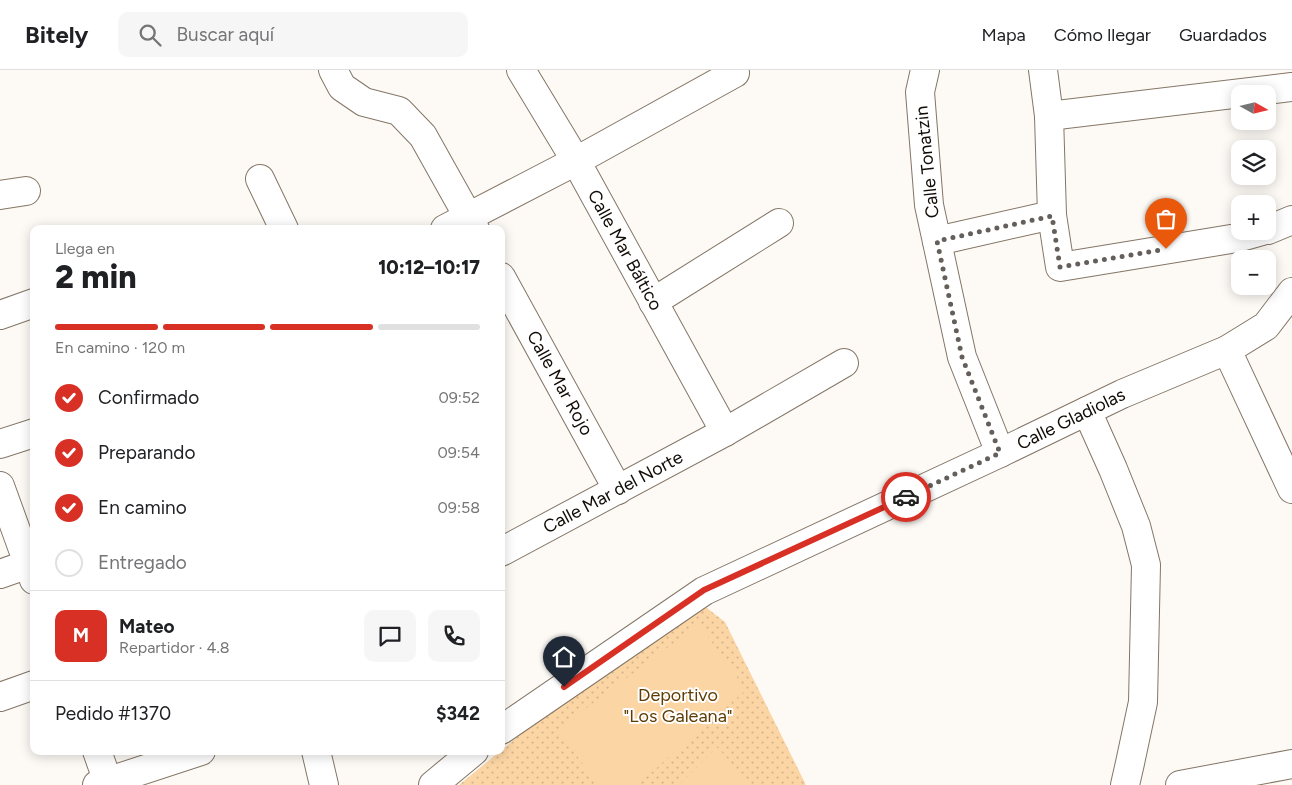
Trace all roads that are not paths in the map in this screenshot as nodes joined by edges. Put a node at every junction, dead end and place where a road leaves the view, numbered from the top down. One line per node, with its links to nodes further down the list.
1 (333, 70): 12 (street)
2 (521, 70): 8 (street, Calle Mar Báltico)
3 (925, 70): 17 (street, Calle Tonatzin)
4 (1043, 70): 7 (street)
5 (735, 73): 8 (street)
6 (1292, 87): 7 (street)
7 (1049, 116): 10 (street)
8 (576, 161): 12 (street); 20 (street, Calle Mar Báltico)
9 (260, 178): 14 (street)
10 (1052, 216): 16 (street); 17 (street)
11 (1292, 220): 15 (street)
12 (472, 223)
13 (779, 223): 20 (street)
14 (282, 225)
15 (1276, 227)
16 (1231, 239)
17 (937, 241): 29 (street, Calle Tonatzin)
18 (505, 284): 32 (street, Calle Mar Rojo)
19 (1292, 292): 23 (street, Calle Gladiolas)
20 (653, 302): 26 (street, Calle Mar Báltico)
21 (30, 304): 22 (street)
22 (0, 315)
23 (1228, 350): 25 (street, Calle Gladiolas); 31 (street)
24 (844, 363): 26 (street, Calle Mar del Norte)
25 (1087, 411): 29 (street, Calle Gladiolas); 48 (street)
26 (725, 432): 32 (street, Calle Mar del Norte)
27 (30, 434): 28 (street)
28 (0, 444)
29 (1000, 453): 39 (street, Calle Gladiolas)
30 (0, 486): 34 (street)
31 (1292, 489)
32 (618, 490): 33 (street, Calle Mar del Norte)
33 (505, 550)
34 (30, 564)
35 (30, 569): 36 (street)
36 (0, 574)
37 (30, 686): 38 (street)
38 (0, 697)
39 (505, 727)
40 (98, 755): 45 (street)
41 (189, 755): 45 (street)
42 (317, 755): 46 (street)
43 (469, 755): 47 (street)
44 (1292, 764): 49 (street)
45 (105, 784)
46 (324, 785)
47 (433, 785)
48 (1124, 785)
49 (1180, 785)

